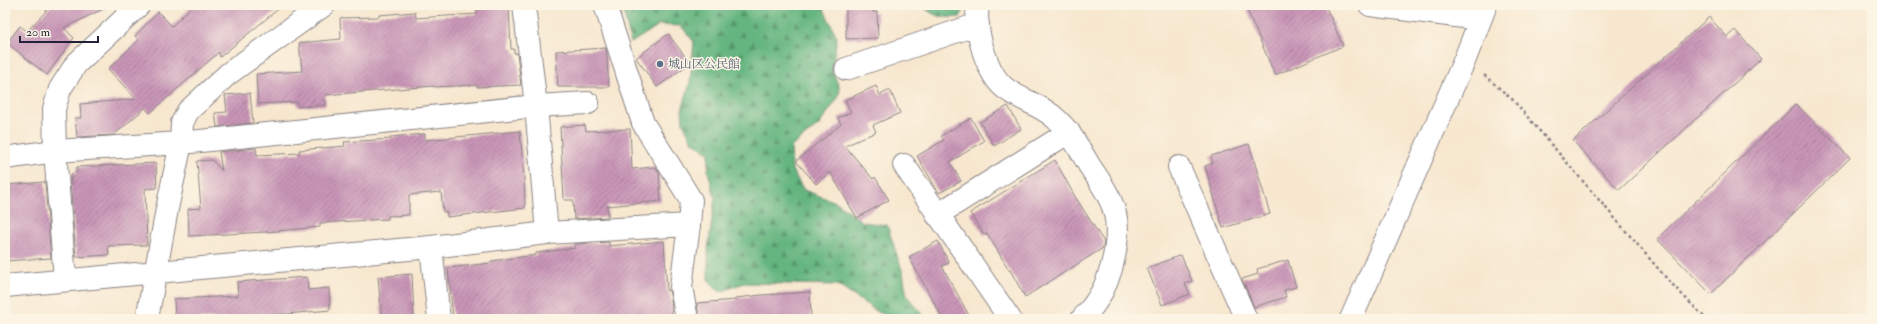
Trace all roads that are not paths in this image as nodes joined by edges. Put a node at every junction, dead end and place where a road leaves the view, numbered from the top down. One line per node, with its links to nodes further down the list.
1 (139, 5): 13 (street)
2 (324, 5): 12 (street)
3 (524, 5): 10 (street)
4 (605, 5): 18 (street)
5 (1370, 5): 6 (street)
6 (1482, 12): 30 (street)
7 (978, 15): 8 (street); 11 (street)
8 (846, 69)
9 (588, 103): 10 (street)
10 (536, 106): 12 (street); 19 (street)
11 (1069, 132): 17 (street); 28 (street)
12 (181, 143): 13 (street); 21 (street)
13 (54, 151): 14 (street); 22 (street)
14 (5, 158)
15 (904, 165): 17 (street)
16 (1179, 167): 29 (street)
17 (937, 215): 27 (street)
18 (689, 225): 19 (street); 26 (street)
19 (547, 233): 20 (street)
20 (431, 247): 21 (street); 25 (street)
21 (156, 271): 22 (street); 24 (street)
22 (65, 280): 23 (street)
23 (5, 286)
24 (148, 319)
25 (438, 319)
26 (686, 319)
27 (1010, 319)
28 (1082, 319)
29 (1246, 319)
30 (1351, 319)

